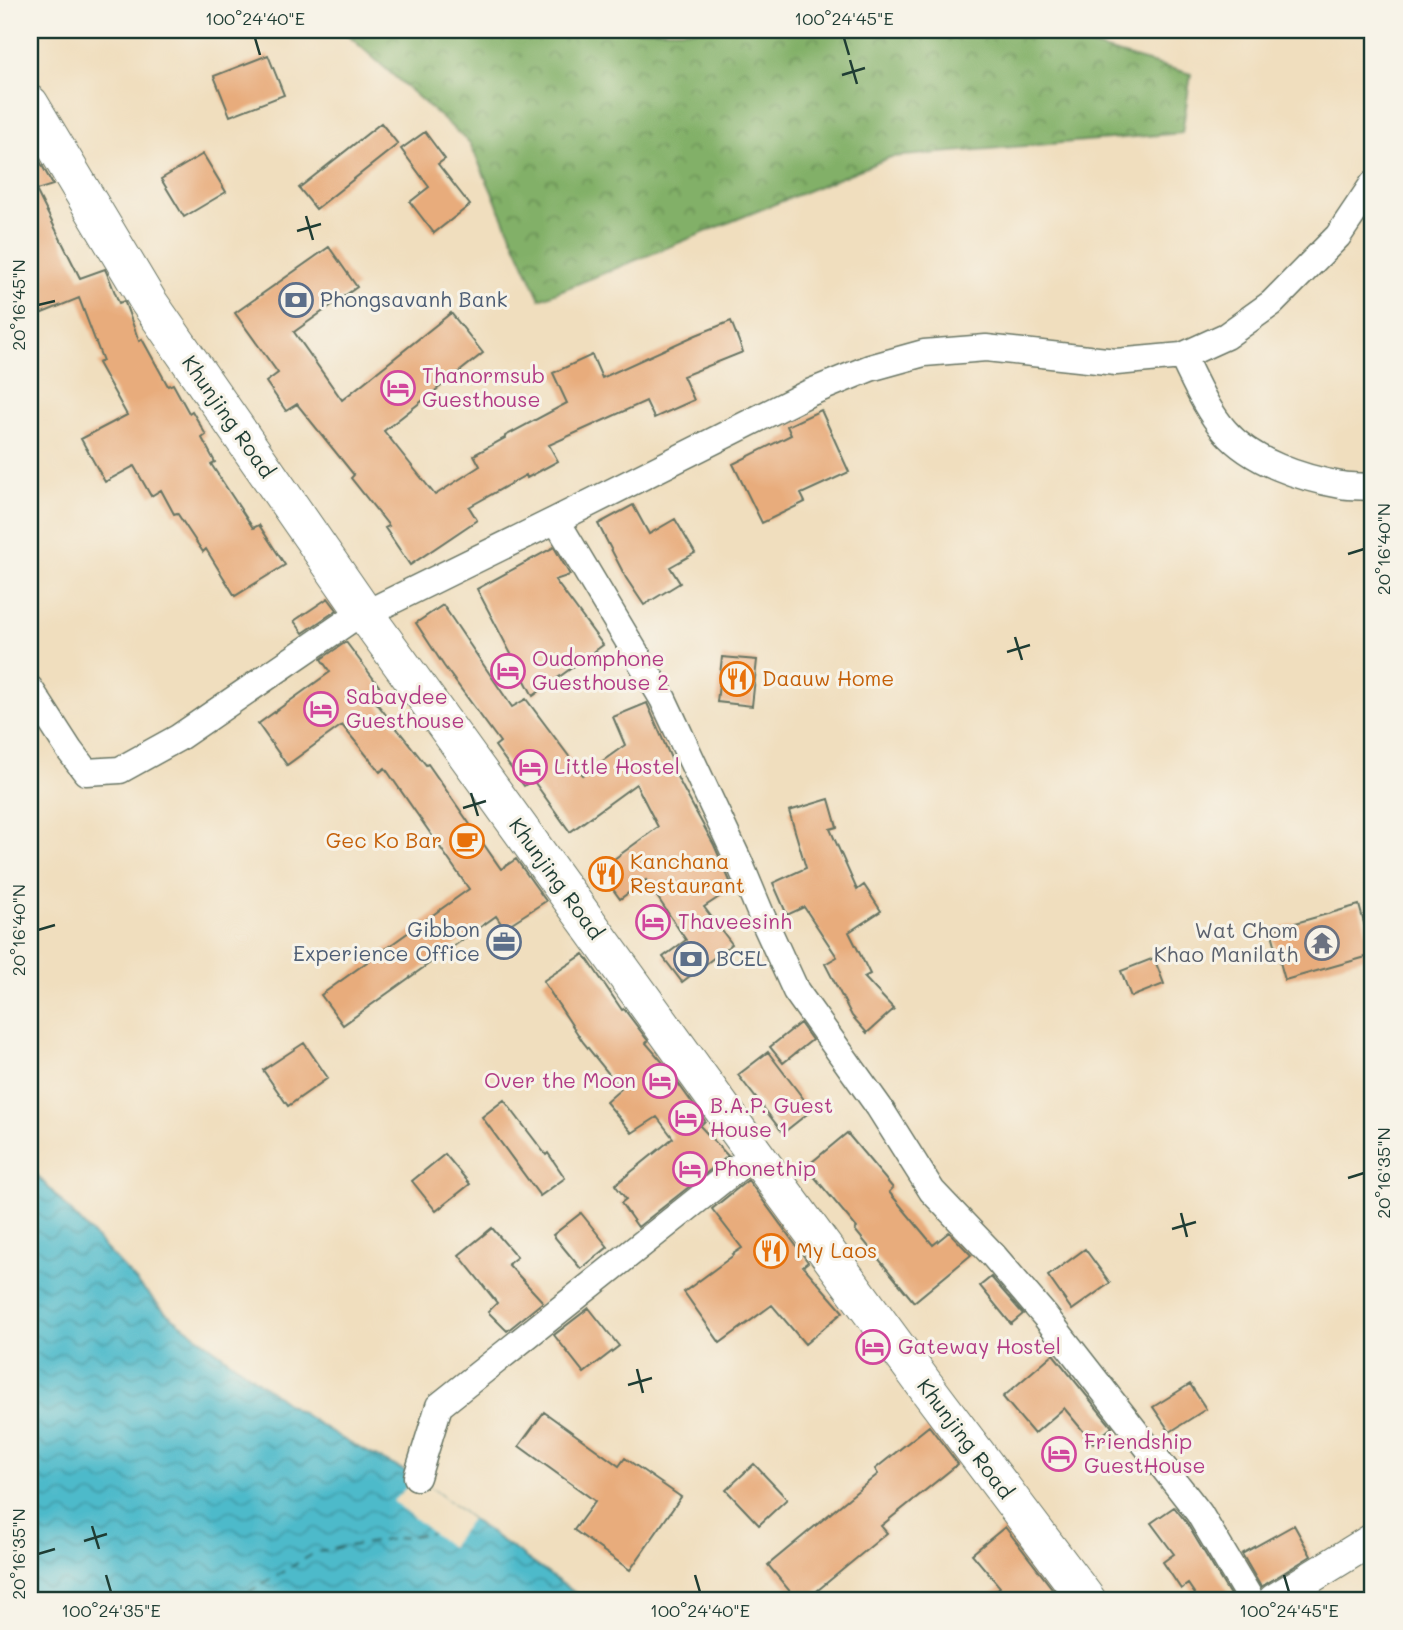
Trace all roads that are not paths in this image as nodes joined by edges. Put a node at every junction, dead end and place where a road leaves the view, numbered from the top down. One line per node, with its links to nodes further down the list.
1 (30, 104): 6 (main road, Khunjing Road)
2 (1373, 184): 3 (street)
3 (1182, 356): 4 (street); 5 (street)
4 (1373, 487)
5 (556, 520): 6 (street); 12 (street)
6 (364, 613): 7 (street); 8 (main road, Khunjing Road)
7 (30, 689)
8 (755, 1154): 9 (street); 11 (main road, Khunjing Road)
9 (417, 1476)
10 (1373, 1539): 13 (street)
11 (1087, 1600)
12 (1251, 1600)
13 (1274, 1600)

